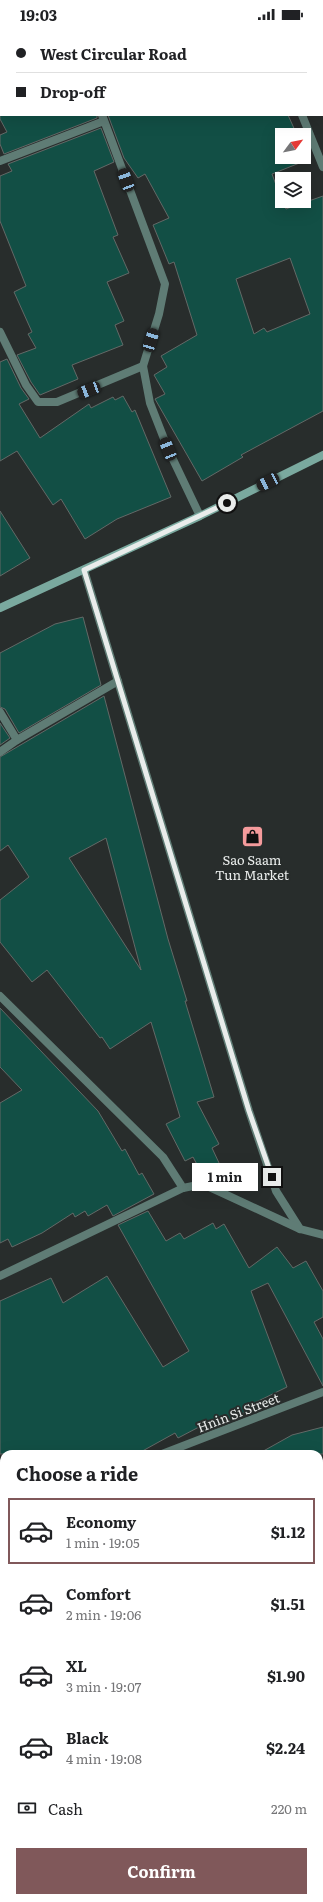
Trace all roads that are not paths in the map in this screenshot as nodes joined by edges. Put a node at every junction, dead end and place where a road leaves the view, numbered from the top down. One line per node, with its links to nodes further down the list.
1 (302, 116): 4 (street)
2 (103, 118): 3 (street); 6 (street)
3 (0, 161)
4 (323, 167)
5 (0, 333): 6 (street)
6 (143, 366): 8 (street)
7 (323, 455): 8 (street)
8 (200, 516): 9 (street)
9 (84, 570): 10 (street); 11 (street)
10 (0, 608)
11 (118, 681): 13 (street); 17 (street)
12 (0, 712): 13 (street)
13 (17, 740): 14 (street)
14 (0, 752)
15 (0, 996): 16 (street)
16 (183, 1188): 17 (street); 19 (street)
17 (300, 1229): 18 (street)
18 (323, 1234)
19 (0, 1276)
20 (323, 1392): 21 (street, Hnin Si Street)
21 (172, 1450)

